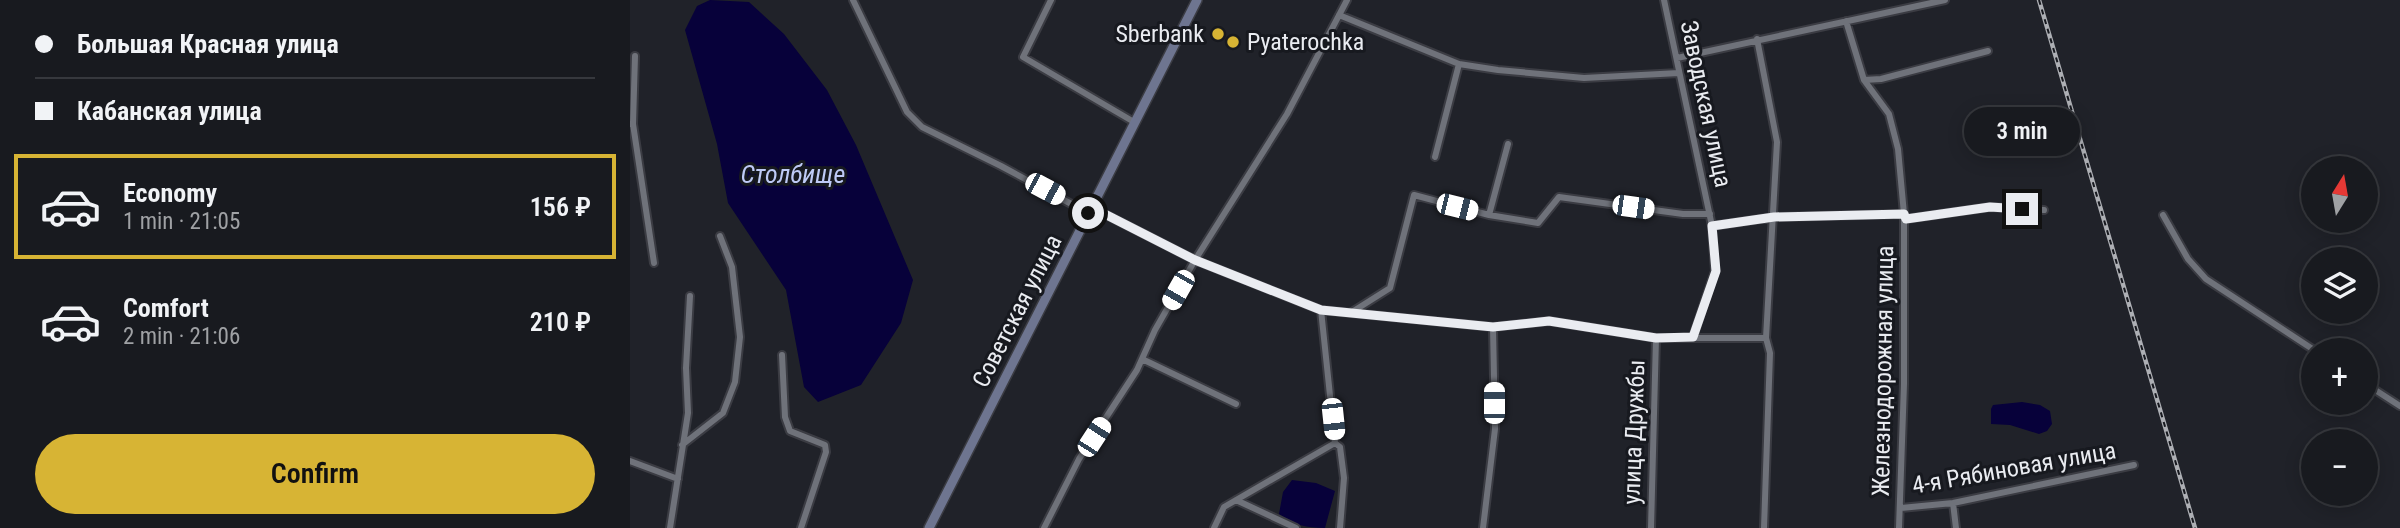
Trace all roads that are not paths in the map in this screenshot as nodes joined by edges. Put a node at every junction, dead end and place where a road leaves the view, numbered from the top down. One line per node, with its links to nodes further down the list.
1 (853, 0): 20 (street)
2 (1051, 0): 16 (street)
3 (1196, 0): 16 (street, Советская улица)
4 (1347, 0): 7 (street)
5 (1664, 0): 12 (street, Заводская улица)
6 (1945, 0): 8 (street)
7 (1339, 15): 13 (street); 29 (street)
8 (1846, 21): 9 (street); 15 (street, Железнодорожная улица)
9 (1757, 39): 12 (street); 26 (street)
10 (1988, 51): 15 (street)
11 (635, 56): 17 (street)
12 (1677, 58): 14 (street, Заводская улица)
13 (1459, 64): 14 (street); 19 (street)
14 (1679, 73): 22 (street, Заводская улица)
15 (1864, 80): 23 (street, Железнодорожная улица)
16 (1134, 122): 20 (street, Советская улица)
17 (631, 124): 30 (street)
18 (1508, 144): 24 (street)
19 (1435, 157)
20 (1090, 210): 29 (street); 54 (street, Советская улица)
21 (2044, 210): 23 (street)
22 (1710, 214): 24 (street); 27 (street, Заводская улица)
23 (1904, 214): 26 (street); 51 (street, Железнодорожная улица)
24 (1489, 215): 33 (street)
25 (2163, 215): 38 (street)
26 (1774, 217): 27 (street); 37 (street)
27 (1712, 226): 35 (street, Заводская улица)
28 (720, 236): 45 (street)
29 (1195, 260): 32 (street); 40 (street)
30 (654, 263)
31 (690, 296): 45 (street)
32 (1321, 310): 33 (street); 44 (street)
33 (1350, 313): 34 (street)
34 (1493, 327): 36 (street); 59 (street)
35 (1693, 337): 36 (street); 37 (street)
36 (1656, 338): 60 (street, улица Дружбы)
37 (1766, 338): 61 (street)
38 (2301, 341)
39 (782, 355): 53 (street)
40 (1142, 359): 42 (street); 55 (street)
41 (2378, 392): 43 (street)
42 (1236, 404)
43 (2400, 406)
44 (1335, 443): 49 (street); 58 (street)
45 (682, 445): 48 (street)
46 (630, 461): 48 (street)
47 (2134, 465): 50 (street, 4-я Рябиновая улица)
48 (678, 479): 52 (street)
49 (1236, 500): 56 (street); 57 (street)
50 (1953, 503): 51 (street, 4-я Рябиновая улица); 63 (street)
51 (1901, 508): 62 (street, Железнодорожная улица)
52 (672, 527)
53 (801, 528)
54 (929, 528)
55 (1044, 528)
56 (1214, 528)
57 (1296, 528)
58 (1340, 528)
59 (1483, 528)
60 (1651, 528)
61 (1764, 528)
62 (1899, 528)
63 (1956, 528)

